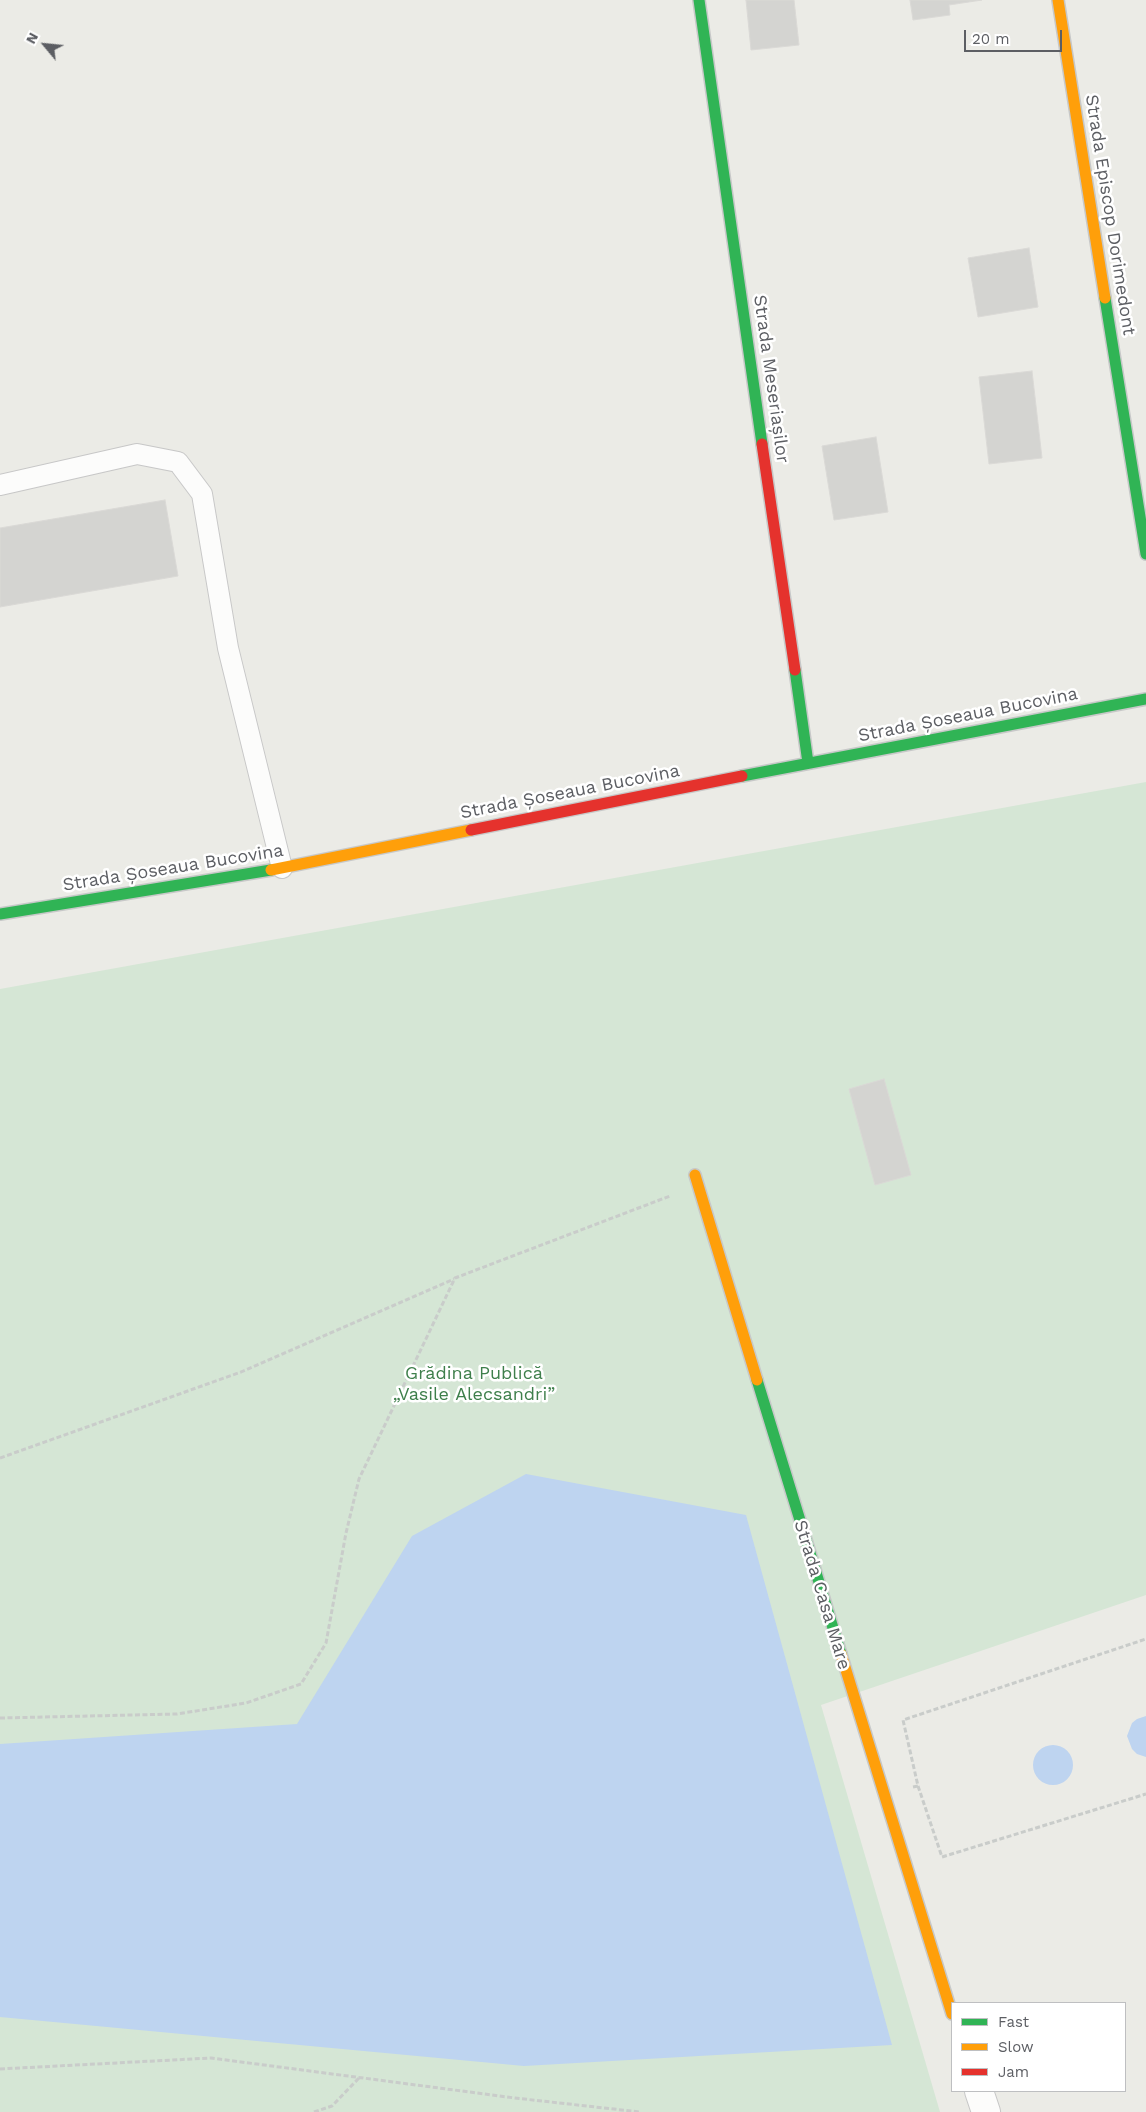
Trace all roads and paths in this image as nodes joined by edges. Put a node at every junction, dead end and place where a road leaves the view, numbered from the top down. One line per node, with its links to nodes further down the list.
1 (699, 0): 6 (street, Strada Meseriașilor)
2 (1058, 0): 4 (street, Strada Episcop Dorimedont)
3 (0, 485): 7 (lane)
4 (1146, 554)
5 (1146, 699): 6 (street, Strada Șoseaua Bucovina)
6 (808, 763): 7 (street, Strada Șoseaua Bucovina)
7 (282, 868): 8 (street, Strada Șoseaua Bucovina)
8 (0, 914)
9 (697, 1180): 10 (path); 16 (street, Strada Casa Mare)
10 (455, 1278): 11 (path); 13 (path)
11 (0, 1458)
12 (1146, 1639): 14 (path)
13 (0, 1718)
14 (918, 1786): 15 (path); 16 (path)
15 (1146, 1794)
16 (884, 1796): 17 (street, Strada Casa Mare)
17 (951, 2011)
18 (0, 2069): 19 (path)
19 (359, 2078): 21 (path); 22 (path)
20 (978, 2092): 23 (street)
21 (314, 2112)
22 (640, 2112)
23 (986, 2112)

